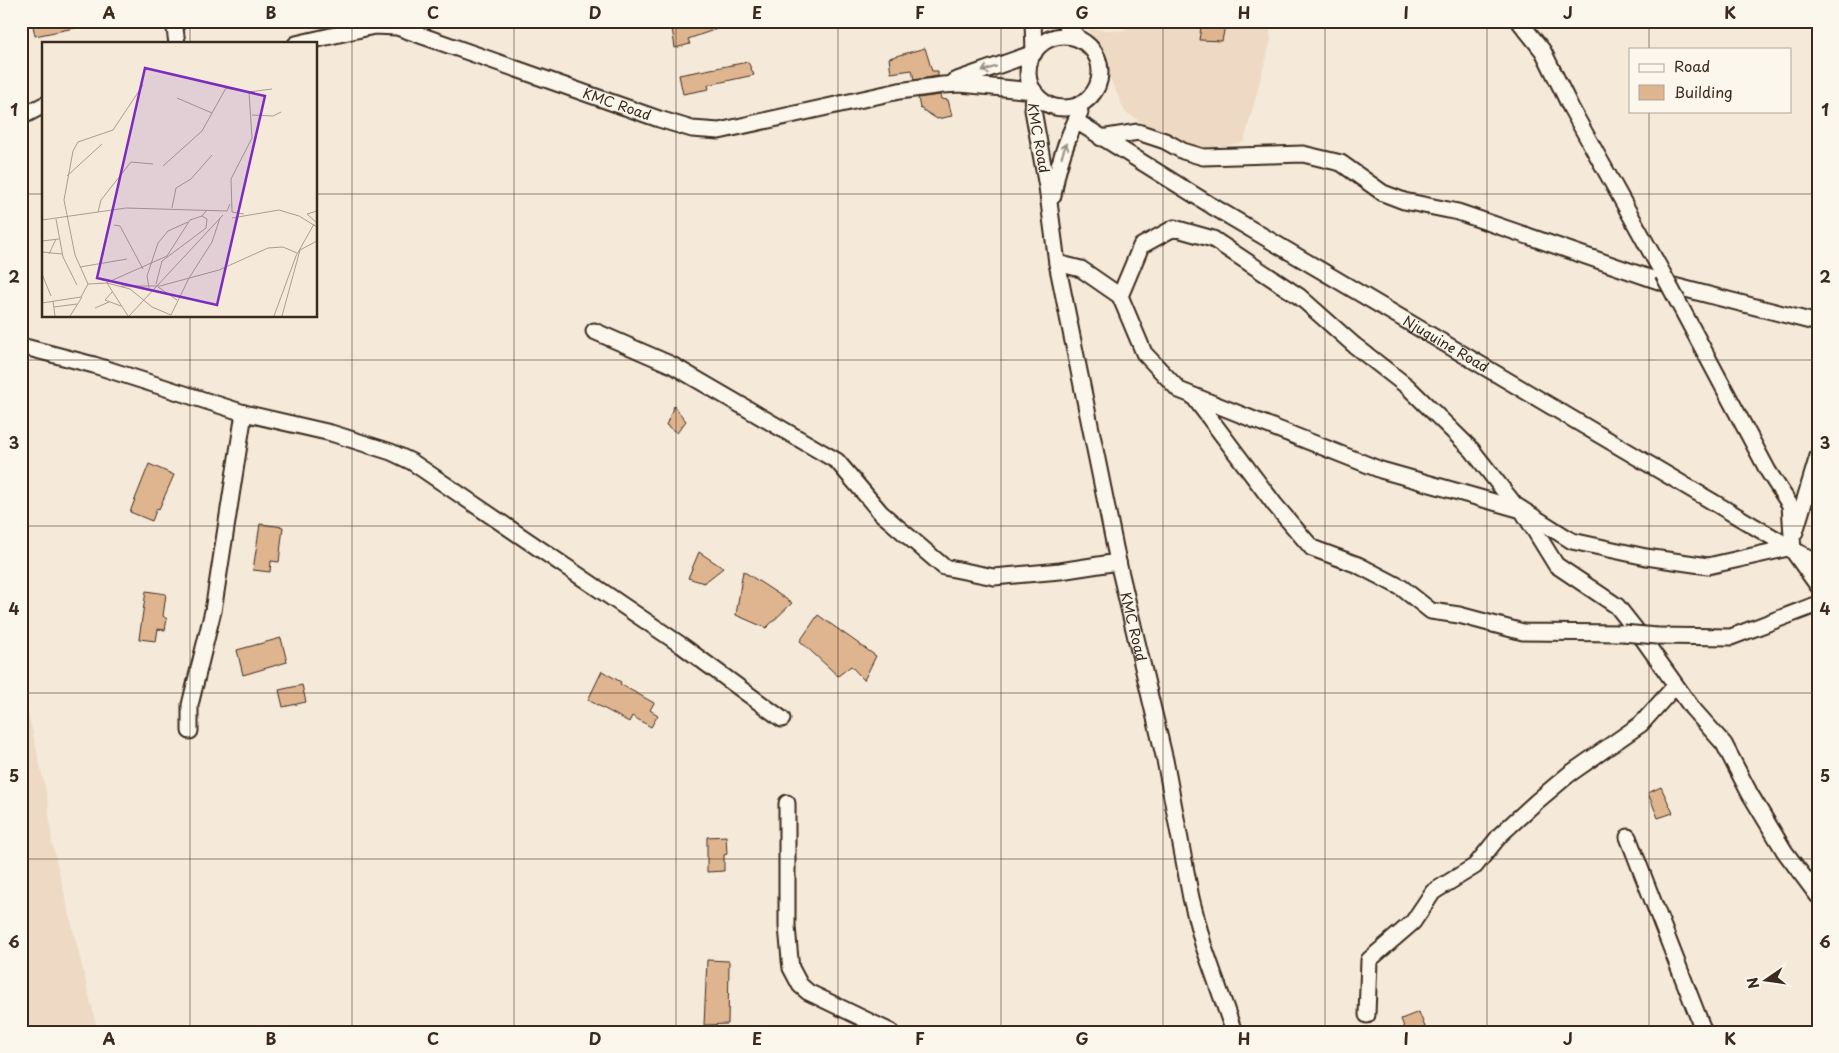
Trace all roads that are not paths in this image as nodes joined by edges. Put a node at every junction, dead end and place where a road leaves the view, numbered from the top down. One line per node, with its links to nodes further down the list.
1 (174, 21): 6 (street)
2 (1033, 21): 8 (street)
3 (1064, 21): 5 (street)
4 (1519, 21): 26 (street, bridge)
5 (1079, 39): 8 (street); 11 (street)
6 (178, 42)
7 (305, 42): 9 (street, KMC Road)
8 (1034, 53): 9 (street, KMC Road, one-way to 9); 10 (street)
9 (943, 85): 10 (street, KMC Road)
10 (1034, 91): 11 (street); 16 (street, KMC Road)
11 (1090, 98): 14 (street, KMC Road)
12 (42, 106): 13 (street)
13 (21, 117)
14 (1076, 121): 15 (street, Njuguine Road); 16 (street, KMC Road, one-way to 14)
15 (1101, 138): 19 (street); 26 (street, Njuguine Road)
16 (1051, 215): 17 (street, KMC Road)
17 (1057, 262): 18 (street); 27 (street, KMC Road)
18 (1120, 296): 22 (street); 25 (street)
19 (1818, 323)
20 (594, 331): 27 (street)
21 (21, 346): 23 (street)
22 (1193, 396): 25 (street); 30 (street, bridge)
23 (244, 412): 32 (street); 33 (street)
24 (1818, 456): 26 (street)
25 (1522, 510): 26 (street); 31 (street)
26 (1791, 547): 28 (street, Njuguine Road); 29 (street)
27 (1118, 562): 39 (street, KMC Road)
28 (1818, 564)
29 (1818, 586)
30 (1818, 604)
31 (1675, 686): 36 (street); 37 (street)
32 (782, 719)
33 (190, 730)
34 (787, 803): 38 (street)
35 (1628, 837): 40 (street)
36 (1818, 896)
37 (1367, 1015)
38 (891, 1032)
39 (1234, 1032)
40 (1704, 1032)

